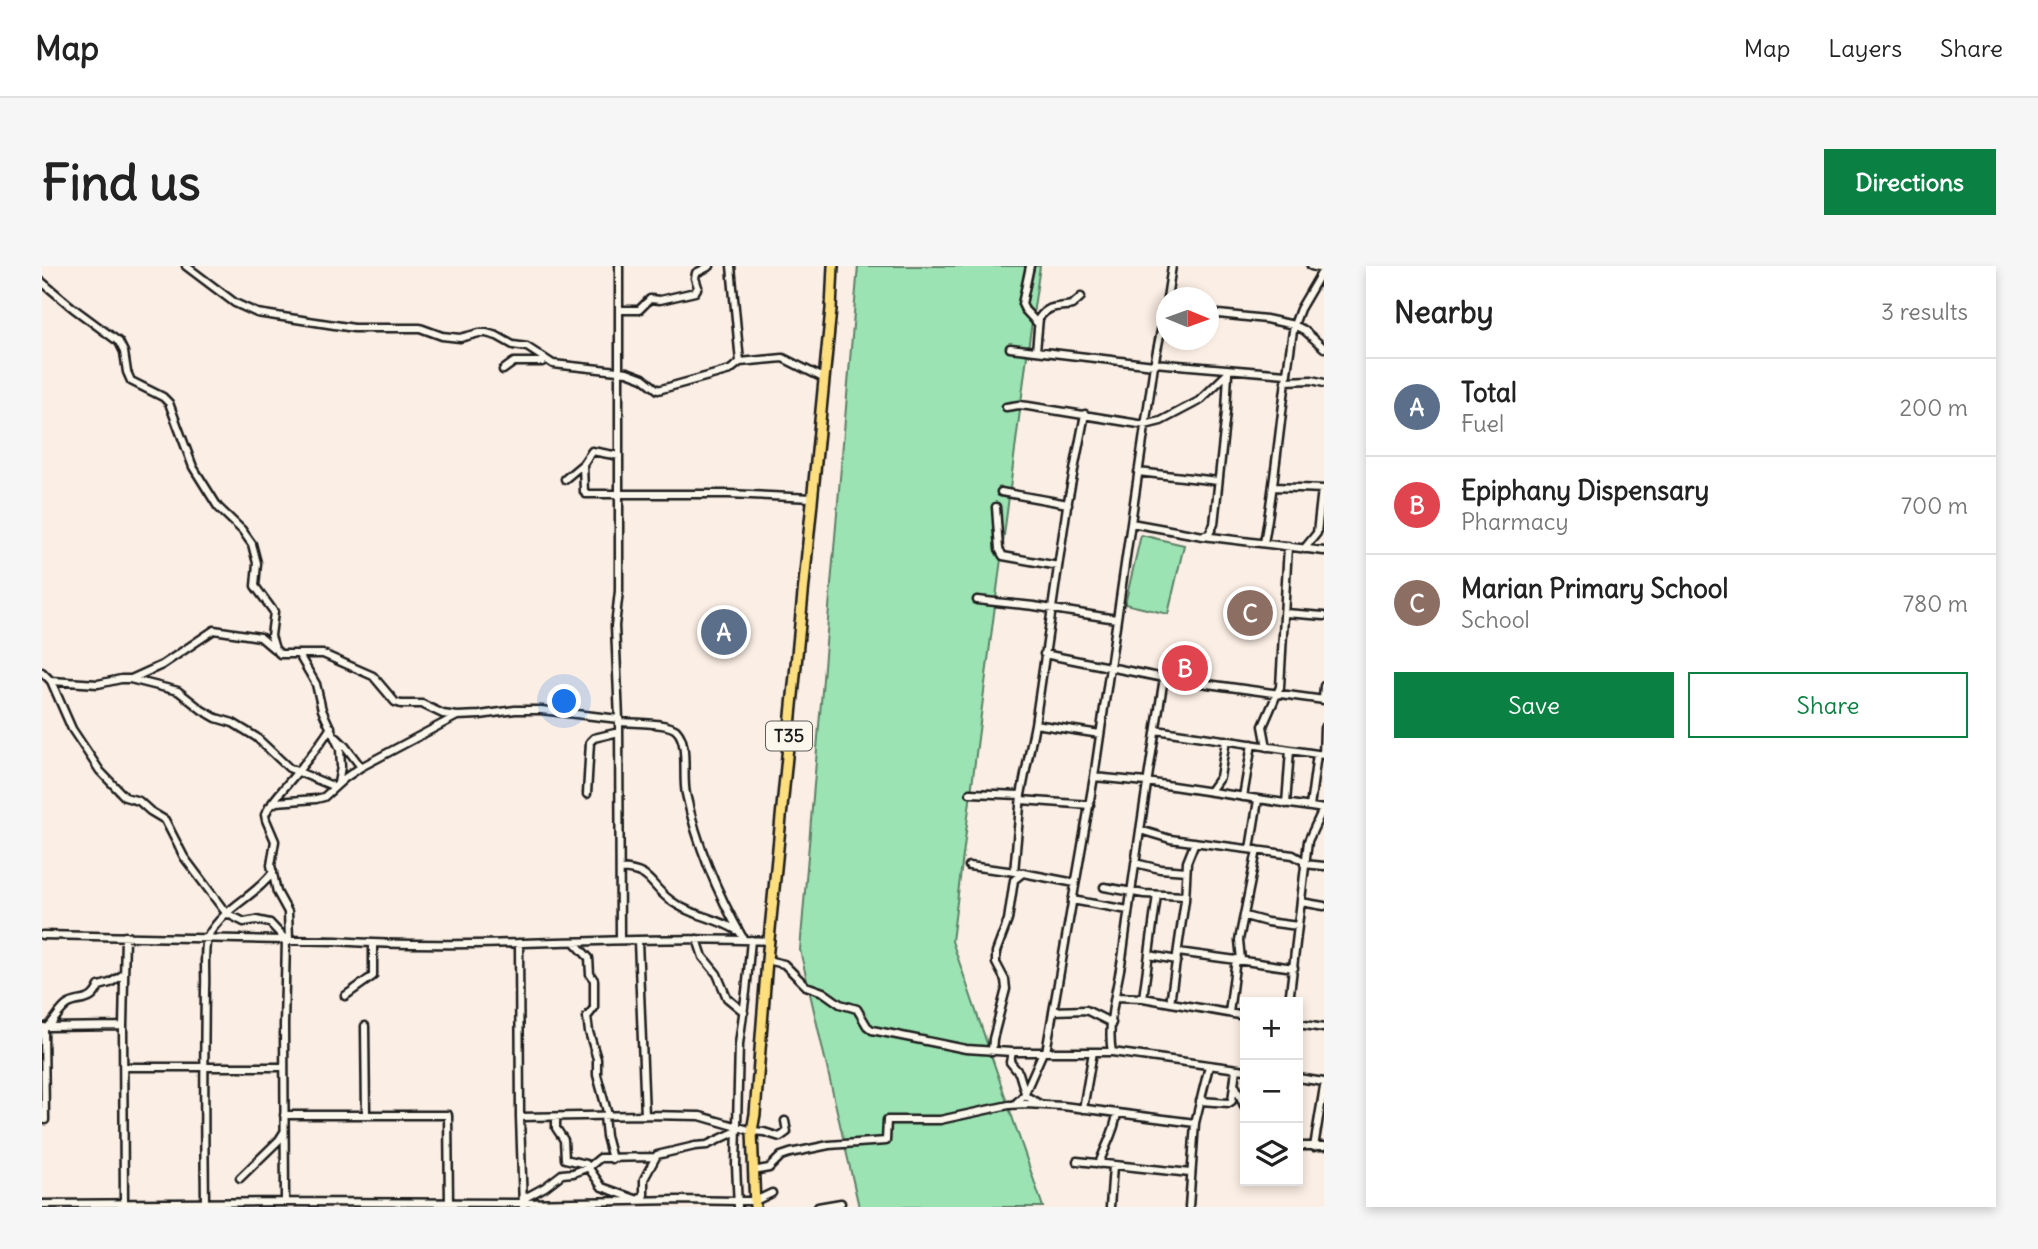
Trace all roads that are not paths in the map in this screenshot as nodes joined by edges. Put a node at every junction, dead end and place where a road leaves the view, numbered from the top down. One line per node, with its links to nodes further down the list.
1 (186, 266): 21 (street)
2 (619, 266): 13 (street)
3 (710, 266): 13 (street)
4 (731, 266): 22 (street)
5 (833, 266): 28 (highway, T35)
6 (1030, 266): 15 (street)
7 (1172, 266): 11 (street)
8 (1311, 266): 9 (street)
9 (1323, 268): 16 (street)
10 (42, 282): 57 (street)
11 (1169, 287)
12 (1081, 296): 15 (street)
13 (620, 310): 26 (street)
14 (1219, 314): 16 (street)
15 (1038, 324): 20 (street)
16 (1294, 326): 18 (street); 27 (street)
17 (1010, 348): 20 (street)
18 (1324, 348)
19 (1157, 350): 23 (street)
20 (1036, 351): 23 (street)
21 (545, 360): 24 (street); 26 (street)
22 (740, 362): 26 (street); 28 (street)
23 (1154, 364): 25 (street); 32 (street)
24 (503, 369)
25 (1228, 371): 27 (street); 32 (street); 37 (street)
26 (620, 372): 33 (street)
27 (1286, 377): 29 (street); 38 (street)
28 (823, 378): 42 (highway, T35)
29 (1324, 383)
30 (1006, 407): 31 (street)
31 (1085, 414): 32 (street); 43 (street)
32 (1145, 425): 35 (street)
33 (619, 456): 34 (street); 41 (street)
34 (583, 464): 36 (street); 41 (street)
35 (1138, 472): 37 (street); 45 (street)
36 (565, 479)
37 (1218, 481): 46 (street)
38 (1274, 487): 39 (street); 47 (street)
39 (1323, 489): 49 (street)
40 (1002, 492): 43 (street)
41 (619, 493): 42 (street); 69 (street)
42 (812, 498): 131 (highway, T35)
43 (1068, 505): 51 (street)
44 (996, 507): 51 (street)
45 (1130, 523): 46 (street); 56 (street)
46 (1203, 536): 47 (street)
47 (1264, 543): 48 (street)
48 (1288, 546): 49 (street); 54 (street)
49 (1304, 549): 50 (street)
50 (1324, 551)
51 (1058, 566): 53 (street)
52 (977, 600): 53 (street)
53 (1053, 609): 56 (street); 58 (street)
54 (1285, 612): 55 (street); 66 (street)
55 (1324, 615)
56 (1116, 619): 60 (street)
57 (275, 649): 59 (street); 63 (street)
58 (1044, 654): 60 (street); 70 (street)
59 (299, 655): 68 (street); 71 (street)
60 (1111, 668): 62 (street); 75 (street)
61 (42, 672): 64 (street)
62 (1164, 678): 66 (street); 73 (street)
63 (130, 679): 64 (street); 83 (street)
64 (51, 681): 119 (street)
65 (1324, 686): 67 (street)
66 (1279, 692): 67 (street); 79 (street)
67 (1323, 700)
68 (457, 716): 69 (street); 82 (street)
69 (619, 721): 74 (street); 122 (street)
70 (1035, 723): 75 (street); 91 (street)
71 (331, 727): 76 (street); 83 (street)
72 (1324, 729): 81 (street)
73 (1156, 730): 77 (street); 85 (street)
74 (619, 732): 89 (street); 105 (street)
75 (1100, 734): 84 (street)
76 (335, 736): 82 (street); 86 (street)
77 (1226, 740): 78 (street); 87 (street)
78 (1252, 744): 79 (street); 90 (street)
79 (1267, 747): 80 (street)
80 (1290, 750): 81 (street); 93 (street)
81 (1321, 754): 96 (street)
82 (361, 767): 86 (street)
83 (296, 772): 86 (street); 94 (street)
84 (1094, 777): 85 (street); 95 (street)
85 (1146, 782): 87 (street); 98 (street)
86 (336, 786): 94 (street)
87 (1210, 791): 90 (street)
88 (970, 793): 91 (street)
89 (587, 794)
90 (1243, 797): 92 (street)
91 (1021, 798): 95 (street); 108 (street)
92 (1258, 800): 93 (street); 100 (street)
93 (1286, 803): 96 (street)
94 (271, 805): 107 (street)
95 (1090, 805): 110 (street)
96 (1310, 807): 97 (street)
97 (1323, 809): 102 (street)
98 (1140, 830): 99 (street); 101 (street)
99 (1195, 842): 100 (street); 106 (street)
100 (1253, 850): 102 (street); 120 (street)
101 (1135, 863): 106 (street); 112 (street)
102 (1305, 863): 104 (street); 116 (street)
103 (969, 866): 108 (street)
104 (1324, 866)
105 (620, 869): 122 (street); 128 (street)
106 (1186, 871): 114 (street)
107 (273, 872): 119 (street); 127 (street)
108 (1014, 872): 109 (street)
109 (1023, 873): 110 (street); 157 (street)
110 (1075, 883): 115 (street)
111 (1104, 887): 112 (street)
112 (1131, 891): 113 (street); 118 (street)
113 (1157, 895): 114 (street); 136 (street)
114 (1185, 896): 135 (street)
115 (1072, 900): 118 (street); 147 (street)
116 (1301, 902): 117 (street); 121 (street)
117 (1324, 906)
118 (1128, 910): 143 (street)
119 (226, 913): 125 (street); 127 (street)
120 (1245, 916): 121 (street); 137 (street)
121 (1298, 926): 140 (street)
122 (739, 932): 129 (street)
123 (42, 935): 124 (street)
124 (125, 936): 125 (street); 141 (street)
125 (206, 939): 127 (street); 162 (street)
126 (698, 939): 129 (street); 130 (street); 148 (street)
127 (287, 940): 133 (street); 163 (street)
128 (620, 940): 130 (street); 132 (street)
129 (747, 940): 131 (street); 148 (street)
130 (638, 941): 181 (street)
131 (770, 941): 138 (highway, T35)
132 (573, 942): 134 (street); 183 (street)
133 (373, 943): 134 (street); 142 (street)
134 (519, 943): 184 (street)
135 (1178, 952): 137 (street); 139 (street)
136 (1149, 956): 139 (street); 145 (street)
137 (1238, 959): 140 (street); 149 (street)
138 (767, 960): 157 (street); 189 (highway, T35)
139 (1177, 960): 146 (street)
140 (1294, 968): 144 (street)
141 (124, 974): 153 (street); 155 (street)
142 (345, 996)
143 (1115, 997): 145 (street); 151 (street)
144 (1290, 997)
145 (1143, 998): 146 (street)
146 (1170, 1003): 149 (street)
147 (1053, 1011): 151 (street); 159 (street)
148 (744, 1012): 188 (street)
149 (1229, 1013): 150 (street)
150 (1240, 1015)
151 (1112, 1023): 161 (street)
152 (1303, 1025): 156 (street)
153 (123, 1026): 155 (street); 165 (street)
154 (365, 1026): 179 (street)
155 (45, 1027): 185 (street)
156 (1324, 1028)
157 (992, 1052): 158 (street)
158 (1012, 1052): 159 (street); 172 (street)
159 (1044, 1052): 160 (street); 172 (street)
160 (1093, 1052): 161 (street); 177 (street)
161 (1112, 1052): 164 (street)
162 (204, 1066): 163 (street); 165 (street); 210 (street)
163 (285, 1066): 180 (street)
164 (1209, 1066): 166 (street); 174 (street)
165 (124, 1067): 206 (street)
166 (1236, 1069): 167 (street); 170 (street)
167 (1240, 1069)
168 (1303, 1079): 169 (street)
169 (1324, 1082)
170 (1235, 1085): 173 (street); 174 (street)
171 (1324, 1087): 193 (street)
172 (1025, 1094): 175 (street); 176 (street)
173 (1240, 1096)
174 (1200, 1101): 187 (street)
175 (1015, 1104): 176 (street); 200 (street)
176 (1043, 1106): 177 (street)
177 (1083, 1109): 178 (street)
178 (1118, 1113): 187 (street); 197 (street)
179 (366, 1114): 180 (street); 216 (street)
180 (284, 1115): 190 (street)
181 (645, 1115): 183 (street); 188 (street)
182 (556, 1116): 183 (street); 184 (street); 199 (street)
183 (606, 1116): 195 (street)
184 (520, 1118): 207 (street)
185 (45, 1120)
186 (785, 1121): 189 (street)
187 (1195, 1123): 201 (street)
188 (737, 1129): 189 (street); 194 (street); 211 (street)
189 (752, 1131): 200 (highway, T35)
190 (284, 1132): 202 (street); 205 (street)
191 (1303, 1146): 193 (street)
192 (1324, 1146): 193 (street)
193 (1314, 1147)
194 (655, 1157): 195 (street); 204 (street)
195 (612, 1159): 199 (street)
196 (1077, 1161): 197 (street)
197 (1099, 1164): 198 (street)
198 (1113, 1166): 201 (street); 218 (street)
199 (589, 1167): 204 (street); 207 (street)
200 (753, 1171): 212 (highway, T35)
201 (1190, 1173): 219 (street)
202 (240, 1178)
203 (772, 1193): 212 (street)
204 (637, 1201): 207 (street); 211 (street)
205 (285, 1202): 214 (street); 215 (street)
206 (124, 1203): 210 (street); 213 (street)
207 (523, 1203): 216 (street)
208 (841, 1203): 217 (street)
209 (42, 1204): 213 (street)
210 (205, 1204): 214 (street)
211 (737, 1204): 212 (street)
212 (755, 1204)
213 (75, 1205)
214 (242, 1205)
215 (321, 1205): 216 (street)
216 (449, 1205)
217 (818, 1207)
218 (1110, 1207)
219 (1189, 1207)

